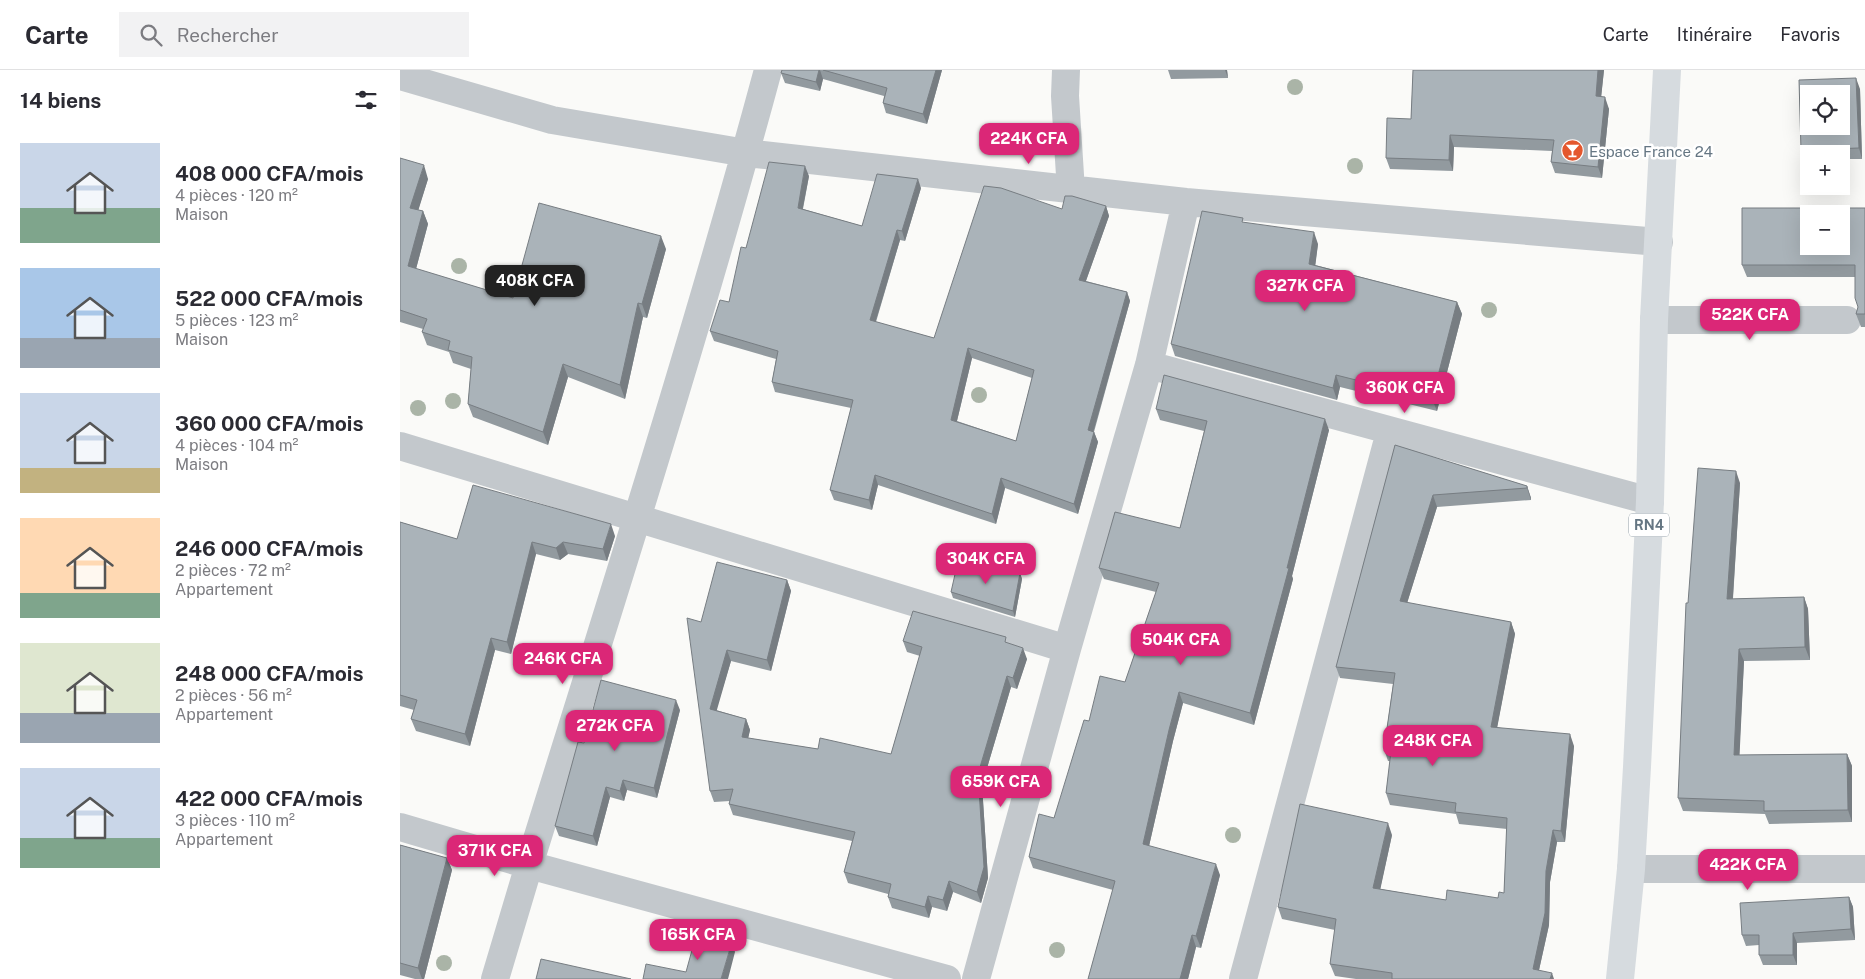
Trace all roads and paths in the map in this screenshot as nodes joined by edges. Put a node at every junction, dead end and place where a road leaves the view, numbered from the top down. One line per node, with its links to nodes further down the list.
1 (768, 70): 5 (street)
2 (1066, 70): 6 (street)
3 (1667, 70): 8 (highway, RN4)
4 (400, 76): 5 (street)
5 (746, 153): 6 (street); 15 (street)
6 (1071, 191): 7 (street)
7 (1186, 202): 8 (street); 11 (street)
8 (1659, 242): 9 (highway, RN4)
9 (1654, 320): 10 (street); 14 (highway, RN4)
10 (1847, 320)
11 (1149, 365): 12 (street); 16 (street)
12 (1390, 432): 14 (street); 24 (street)
13 (400, 446): 15 (street)
14 (1650, 501): 19 (highway, RN4)
15 (637, 518): 16 (street); 18 (street)
16 (1067, 649): 23 (street)
17 (400, 827): 18 (street)
18 (529, 865): 21 (street); 22 (street)
19 (1631, 869): 20 (street); 25 (highway, RN4)
20 (1865, 870)
21 (495, 979)
22 (947, 979)
23 (976, 979)
24 (1243, 979)
25 (1620, 979)

